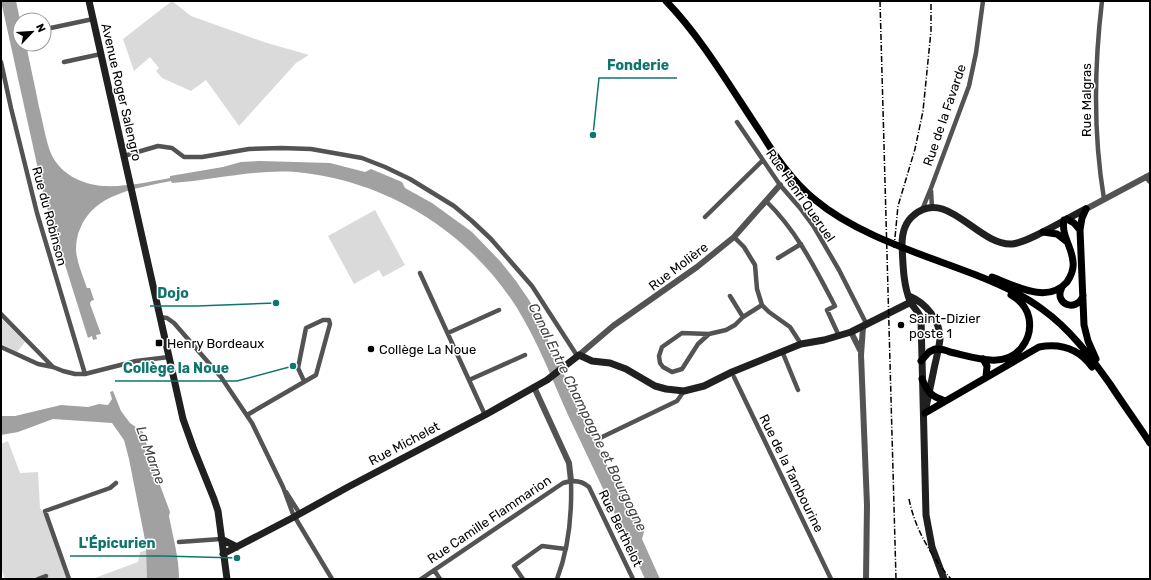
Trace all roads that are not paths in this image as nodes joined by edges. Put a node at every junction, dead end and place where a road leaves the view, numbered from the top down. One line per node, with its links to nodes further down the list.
1 (89, 1): 5 (main road, Avenue Roger Salengro)
2 (666, 1): 29 (main road)
3 (982, 1): 15 (street, Rue de la Favarde)
4 (1102, 1): 16 (street, Rue Malgras)
5 (93, 19): 6 (street); 7 (main road, Avenue Roger Salengro)
6 (52, 28)
7 (101, 54): 9 (street); 11 (main road, Avenue Roger Salengro)
8 (1, 62): 57 (street, Rue du Robinson)
9 (64, 62)
10 (737, 122): 12 (street, Rue Henri Queruel)
11 (124, 156): 39 (main road, Avenue Roger Salengro); 51 (street)
12 (763, 160): 14 (street, Rue Henri Queruel); 21 (street)
13 (1148, 178): 16 (street)
14 (780, 185): 17 (street, Rue Molière); 41 (street, Rue Henri Queruel)
15 (931, 188): 18 (street, Rue de la Favarde); 20 (street, Rue de la Favarde)
16 (1104, 199): 19 (street)
17 (766, 201): 25 (street, Rue Molière); 27 (street)
18 (932, 208): 20 (main road); 24 (main road)
19 (1086, 209): 22 (main road); 23 (main road)
20 (922, 210): 35 (main road)
21 (705, 217)
22 (1065, 220): 23 (main road); 24 (main road); 26 (main road)
23 (1080, 230): 33 (main road)
24 (1043, 232): 26 (main road)
25 (734, 237): 36 (street); 51 (street, Rue Molière)
26 (1066, 241): 32 (main road)
27 (801, 244): 28 (street); 45 (street)
28 (778, 258)
29 (938, 260): 30 (main road); 32 (main road)
30 (957, 268): 54 (main road); 71 (main road)
31 (420, 272): 43 (street)
32 (1062, 286): 33 (main road)
33 (1083, 295): 71 (main road)
34 (730, 296): 40 (street)
35 (910, 299): 41 (main road); 48 (main road); 55 (main road)
36 (762, 305): 40 (street); 46 (street)
37 (498, 310): 43 (street)
38 (1, 314): 56 (street)
39 (160, 317): 53 (main road, Avenue Roger Salengro); 69 (street)
40 (743, 317): 44 (street)
41 (865, 326): 42 (main road); 52 (street)
42 (851, 332): 45 (main road); 52 (street)
43 (448, 333): 61 (street)
44 (709, 334): 44 (street)
45 (839, 336): 46 (main road)
46 (801, 344): 49 (main road)
47 (1, 347): 56 (street)
48 (938, 349): 54 (main road); 55 (main road); 66 (main road)
49 (782, 352): 64 (street); 65 (main road)
50 (524, 355): 61 (street)
51 (579, 355): 63 (main road, Rue Michelet); 65 (main road)
52 (861, 355): 95 (street)
53 (169, 358): 57 (street); 78 (main road, Avenue Roger Salengro)
54 (983, 359): 58 (main road)
55 (921, 361): 60 (main road)
56 (53, 367): 57 (street)
57 (85, 374)
58 (986, 377): 67 (main road); 74 (main road)
59 (734, 378): 94 (street, Rue de la Tambourine)
60 (922, 379): 66 (main road); 72 (main road)
61 (469, 380): 70 (street)
62 (304, 381): 62 (street); 69 (street)
63 (534, 387): 70 (main road, Rue Michelet); 75 (street)
64 (798, 390)
65 (684, 391): 73 (street)
66 (929, 393): 67 (main road); 68 (main road)
67 (945, 401): 68 (main road)
68 (925, 413): 72 (main road)
69 (247, 415): 77 (street)
70 (485, 415): 77 (main road, Rue Michelet)
71 (1132, 417): 74 (main road)
72 (923, 426): 96 (main road)
73 (600, 438)
74 (1149, 442)
75 (572, 481): 81 (street); 83 (street, Rue Camille Flammarion); 93 (street, Rue Berthelot)
76 (116, 482): 86 (street)
77 (297, 516): 80 (main road, Rue Michelet); 88 (street)
78 (222, 538): 79 (street); 80 (main road); 82 (main road, Avenue Roger Salengro)
79 (179, 542)
80 (237, 547): 82 (main road, Rue Michelet)
81 (566, 549): 91 (street); 92 (street)
82 (223, 554): 87 (main road, Avenue Roger Salengro)
83 (434, 570): 89 (street, Rue Camille Flammarion); 90 (street)
84 (46, 576): 85 (street)
85 (38, 579)
86 (68, 579)
87 (227, 579)
88 (332, 579)
89 (421, 579)
90 (440, 579)
91 (523, 579)
92 (557, 579)
93 (633, 579)
94 (831, 579)
95 (866, 579)
96 (944, 579)

